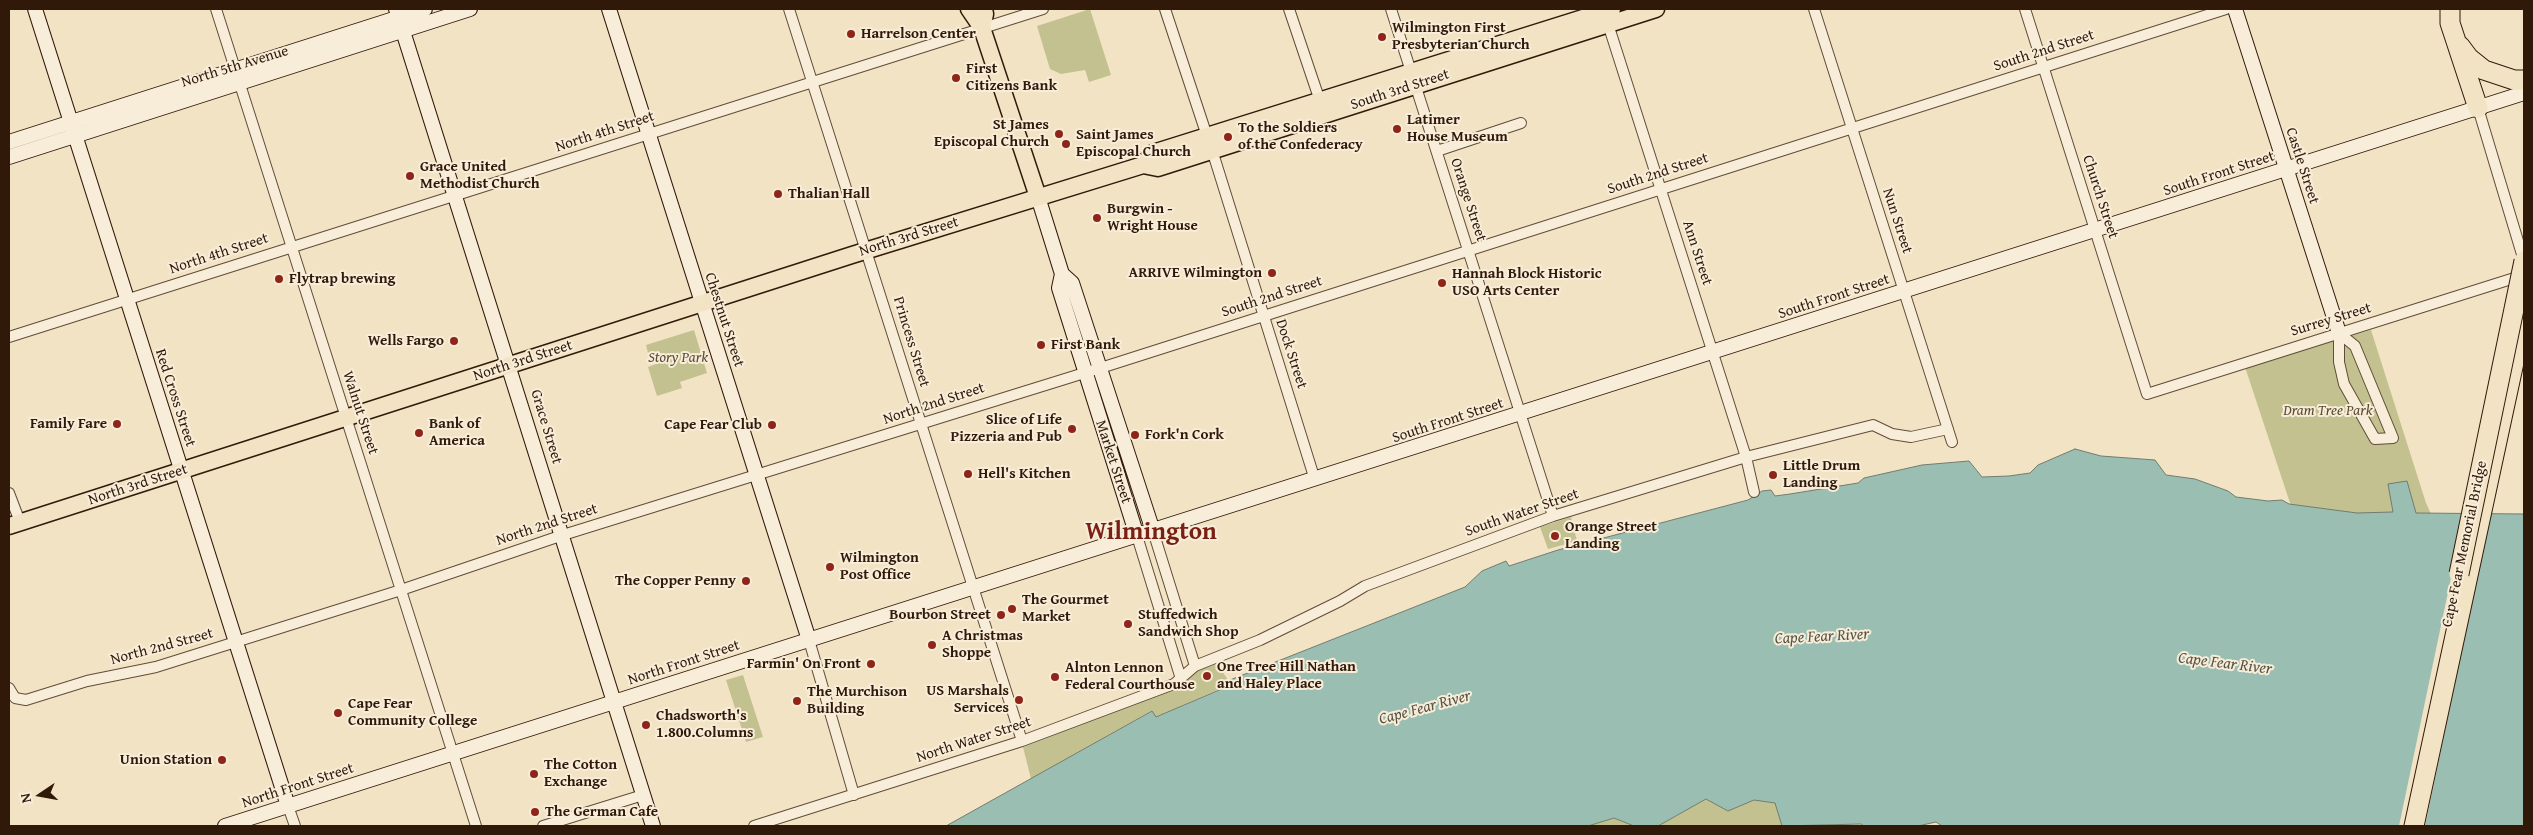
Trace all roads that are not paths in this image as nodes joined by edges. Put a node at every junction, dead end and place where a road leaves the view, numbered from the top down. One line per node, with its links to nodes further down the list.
1 (35, 9): 33 (street, Red Cross Street)
2 (216, 9): 24 (street, Walnut Street)
3 (424, 9): 20 (street)
4 (470, 9): 20 (street, North 5th Avenue)
5 (609, 9): 34 (street, Chestnut Street)
6 (789, 9): 27 (street, Princess Street)
7 (969, 9): 21 (main road, Market Street)
8 (984, 9): 21 (main road, Market Street)
9 (1043, 9): 21 (street, North 4th Street)
10 (1165, 9): 36 (street, Dock Street)
11 (1289, 9): 29 (street)
12 (1392, 9): 25 (street, Orange Street)
13 (1656, 9): 19 (main road, South 3rd Street)
14 (1814, 9): 32 (street, Nun Street)
15 (2025, 9): 23 (street, Church Street)
16 (2226, 9): 23 (street, South 2nd Street)
17 (2235, 9): 39 (street, Castle Street)
18 (2450, 9): 22 (highway)
19 (1607, 13): 25 (main road, South 3rd Street); 40 (street, Ann Street)
20 (399, 19): 24 (street, North 5th Avenue); 41 (street, Grace Street)
21 (982, 28): 27 (street, North 4th Street); 42 (main road, Market Street)
22 (2455, 36): 26 (highway); 30 (highway)
23 (2043, 67): 32 (street, South 2nd Street); 43 (street, Church Street)
24 (238, 76): 33 (street, North 5th Avenue); 44 (street, Walnut Street)
25 (1414, 79): 29 (main road, South 3rd Street); 36 (main road, South 3rd Street); 37 (street, Orange Street)
26 (2524, 80)
27 (812, 81): 34 (street, North 4th Street); 45 (street, Princess Street)
28 (2524, 93): 30 (street, South Front Street)
29 (1320, 101): 36 (main road, South 3rd Street)
30 (2478, 108): 39 (street, South Front Street); 47 (street)
31 (1522, 124): 37 (street)
32 (1852, 128): 40 (street, South 2nd Street); 50 (street, Nun Street)
33 (73, 129): 35 (street, North 5th Avenue); 38 (street, North 5th Avenue); 51 (street, Red Cross Street)
34 (649, 134): 41 (street, North 4th Street); 52 (street, Chestnut Street)
35 (9, 142)
36 (1210, 143): 42 (main road, South 3rd Street); 53 (street, Dock Street)
37 (1437, 151): 46 (street, Orange Street)
38 (9, 157)
39 (2286, 169): 43 (street, South Front Street); 55 (street, Castle Street)
40 (1661, 189): 46 (street, South 2nd Street); 57 (street, Ann Street)
41 (456, 195): 44 (street, North 4th Street); 58 (street, Grace Street)
42 (1038, 197): 45 (main road, North 3rd Street); 48 (street, Market Street)
43 (2095, 230): 50 (street, South Front Street); 61 (street, Church Street)
44 (292, 247): 51 (street, North 4th Street); 63 (street, Walnut Street)
45 (867, 250): 52 (main road, North 3rd Street); 64 (street, Princess Street)
46 (1468, 250): 53 (street, South 2nd Street); 62 (street, Orange Street)
47 (2524, 261): 97 (highway, Cape Fear Memorial Bridge, bridge)
48 (1062, 274): 59 (street, Market Street); 60 (street, Market Street)
49 (2524, 275): 55 (street, Surrey Street)
50 (1904, 292): 57 (street, South Front Street); 65 (street, Nun Street)
51 (127, 300): 56 (street, North 4th Street); 68 (street, Red Cross Street)
52 (702, 303): 58 (main road, North 3rd Street); 69 (street, Chestnut Street)
53 (1263, 316): 59 (street, South 2nd Street); 70 (street, Dock Street)
54 (2524, 316): 98 (highway, Cape Fear Memorial Bridge)
55 (2339, 333): 55 (street); 61 (street, Surrey Street)
56 (9, 337)
57 (1713, 353): 62 (street, South Front Street); 67 (street, Ann Street)
58 (510, 366): 63 (main road, North 3rd Street); 76 (street, Grace Street)
59 (1100, 368): 60 (street, North 2nd Street); 75 (street, Market Street)
60 (1084, 372): 64 (street, North 2nd Street); 77 (street, Market Street)
61 (2147, 394)
62 (1521, 414): 70 (street, South Front Street); 73 (street, Orange Street)
63 (346, 418): 68 (main road, North 3rd Street); 79 (street, Walnut Street)
64 (920, 424): 69 (street, North 2nd Street); 78 (street, Princess Street)
65 (1948, 429): 66 (street, Nun Street); 67 (street, South Water Street)
66 (1952, 442)
67 (1746, 457): 71 (street, Ann Street); 73 (street, South Water Street)
68 (181, 471): 74 (main road, North 3rd Street); 81 (street, Red Cross Street)
69 (757, 476): 76 (street, North 2nd Street); 80 (street, Chestnut Street)
70 (1315, 480): 75 (street, South Front Street)
71 (1754, 492)
72 (9, 493): 74 (street)
73 (1553, 516): 82 (street, South Water Street)
74 (14, 524)
75 (1153, 531): 77 (street, North Front Street); 82 (street, Market Street)
76 (563, 535): 79 (street, North 2nd Street); 85 (street, Grace Street)
77 (1136, 536): 78 (street, North Front Street); 83 (street, Market Street)
78 (973, 588): 80 (street, North Front Street); 86 (street, Princess Street)
79 (401, 590): 81 (street, North 2nd Street); 87 (street, Walnut Street)
80 (808, 640): 85 (street, North Front Street); 89 (street)
81 (235, 642): 84 (street, North 2nd Street); 90 (street, Red Cross Street)
82 (1195, 666): 83 (street, North Water Street)
83 (1181, 679): 86 (street, North Water Street)
84 (9, 688)
85 (615, 702): 87 (street, North Front Street); 88 (street, Grace Street)
86 (1022, 741): 89 (street, North Water Street)
87 (454, 753): 90 (street, North Front Street); 93 (street, Walnut Street)
88 (643, 794): 94 (street); 95 (street, Grace Street)
89 (854, 794): 96 (street, North Water Street)
90 (288, 806): 91 (street, North Front Street); 92 (street, Red Cross Street)
91 (225, 826)
92 (295, 826)
93 (476, 826)
94 (543, 826)
95 (653, 826)
96 (754, 826)
97 (2406, 826)
98 (2414, 826)

